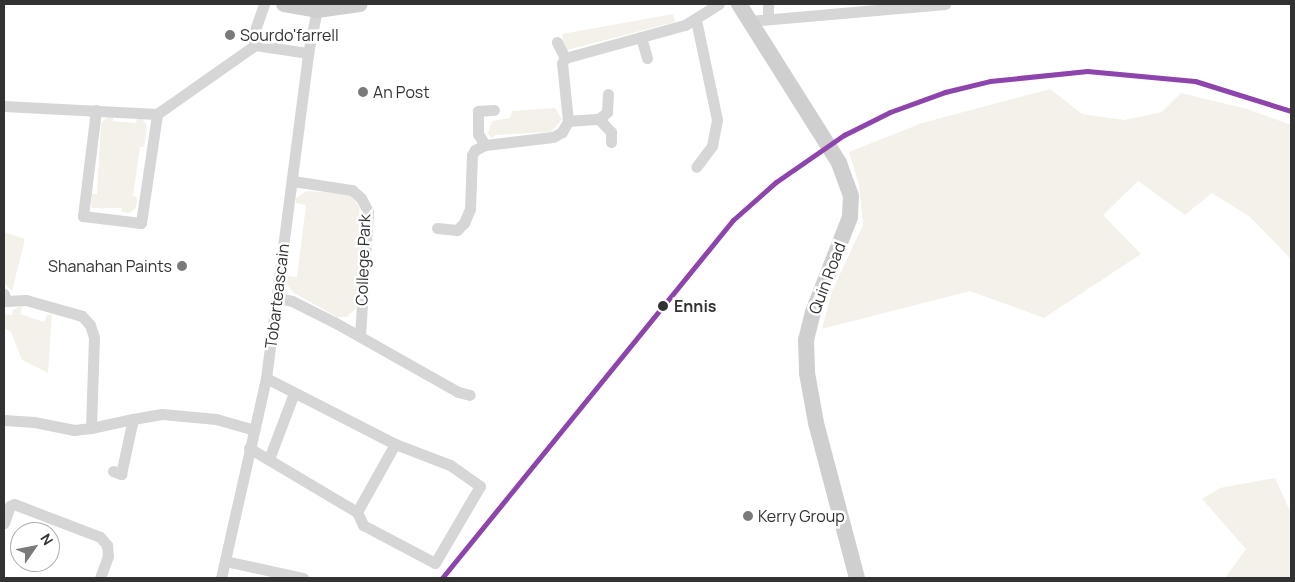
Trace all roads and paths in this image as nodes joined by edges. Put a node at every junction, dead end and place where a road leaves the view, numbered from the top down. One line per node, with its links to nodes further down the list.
1 (264, 4): 15 (street)
2 (284, 4): 9 (main road)
3 (360, 4): 9 (main road)
4 (719, 4): 11 (street)
5 (739, 4): 12 (main road, Quin Road)
6 (768, 4): 10 (street)
7 (945, 4): 8 (street)
8 (868, 6): 10 (street)
9 (317, 10): 16 (street, Tobarteascain)
10 (768, 17): 12 (street)
11 (696, 20): 13 (street); 28 (street)
12 (750, 21): 51 (main road, Quin Road)
13 (641, 37): 17 (street); 18 (street)
14 (557, 42): 17 (street)
15 (255, 44): 16 (street); 23 (street)
16 (308, 53): 29 (street, Tobarteascain)
17 (565, 58): 25 (street)
18 (647, 58)
19 (608, 94): 24 (street)
20 (4, 106): 21 (street)
21 (96, 110): 23 (street); 23 (street)
22 (494, 110): 27 (street)
23 (157, 114)
24 (599, 119): 25 (street); 26 (street)
25 (568, 122): 27 (street)
26 (611, 142)
27 (485, 145): 30 (street)
28 (696, 167)
29 (293, 181): 32 (street, Tobarteascain); 33 (street, College Park)
30 (437, 228)
31 (5, 298): 39 (street)
32 (278, 298): 33 (street); 34 (street, Tobarteascain)
33 (360, 336): 36 (street)
34 (266, 378): 35 (street); 40 (street, Tobarteascain)
35 (294, 393): 41 (street); 43 (street)
36 (470, 395)
37 (133, 419): 39 (street); 40 (street); 44 (street)
38 (4, 420): 39 (street)
39 (91, 428)
40 (254, 430): 42 (street, Tobarteascain)
41 (395, 444): 45 (street); 45 (street)
42 (249, 448): 43 (street); 47 (street, Tobarteascain)
43 (269, 459): 45 (street)
44 (114, 471)
45 (357, 512)
46 (4, 523): 48 (street)
47 (225, 561): 49 (street, Tobarteascain); 50 (street)
48 (100, 578)
49 (222, 578)
50 (303, 578)
51 (857, 578)

